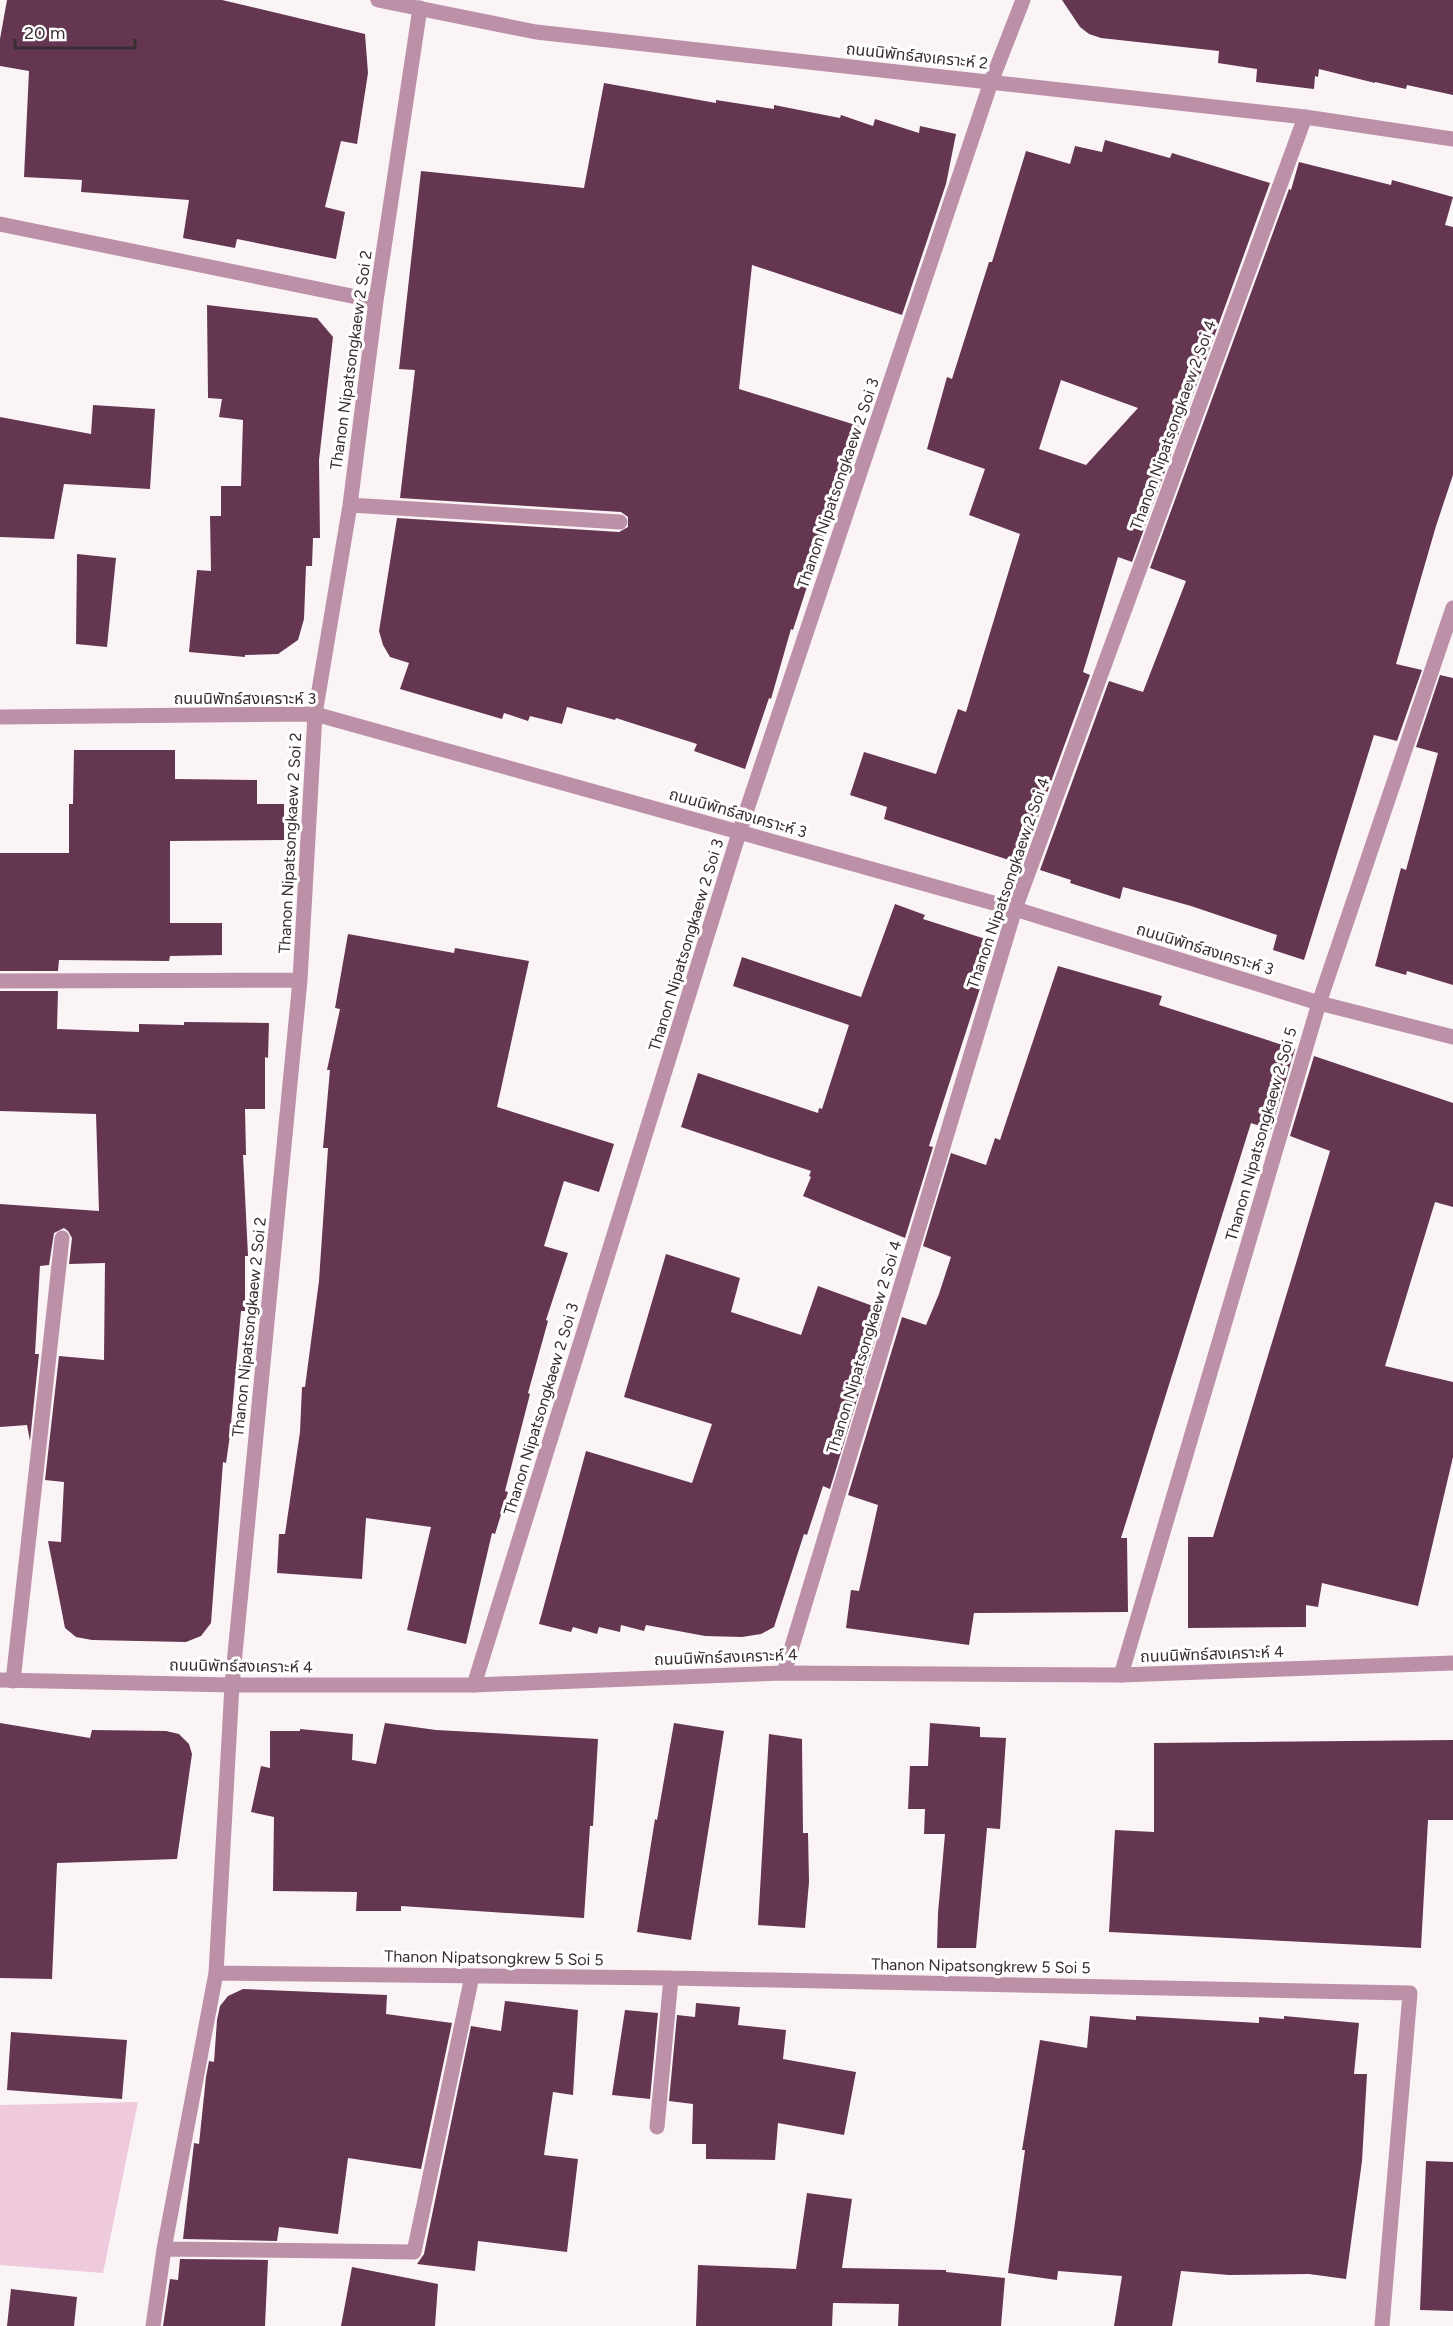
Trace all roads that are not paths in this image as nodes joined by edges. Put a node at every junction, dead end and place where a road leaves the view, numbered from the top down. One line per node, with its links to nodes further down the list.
1 (378, 0): 3 (street, ถนนนิพัทธ์สงเคราะห์ 2)
2 (1023, 0): 4 (street, Thanon Nipatsongkaew 2 Soi 3)
3 (420, 8): 4 (street, ถนนนิพัทธ์สงเคราะห์ 2); 8 (street, Thanon Nipatsongkaew 2 Soi 2)
4 (991, 82): 5 (street, ถนนนิพัทธ์สงเคราะห์ 2); 14 (street, Thanon Nipatsongkaew 2 Soi 3)
5 (1305, 117): 6 (street, ถนนนิพัทธ์สงเคราะห์ 2); 15 (street, Thanon Nipatsongkaew 2 Soi 4)
6 (1453, 138)
7 (0, 224): 8 (street)
8 (376, 301): 9 (street, Thanon Nipatsongkaew 2 Soi 2)
9 (350, 505): 10 (street); 12 (street, Thanon Nipatsongkaew 2 Soi 2)
10 (620, 522)
11 (1453, 608): 18 (street, Thanon Nipatsongkaew 2 Soi 5)
12 (315, 714): 13 (street, ถนนนิพัทธ์สงเคราะห์ 3); 14 (street, ถนนนิพัทธ์สงเคราะห์ 3); 16 (street, Thanon Nipatsongkaew 2 Soi 2)
13 (0, 717)
14 (740, 833): 15 (street, ถนนนิพัทธ์สงเคราะห์ 3); 26 (street, Thanon Nipatsongkaew 2 Soi 3)
15 (1015, 909): 18 (street, ถนนนิพัทธ์สงเคราะห์ 3); 22 (street, Thanon Nipatsongkaew 2 Soi 4)
16 (300, 980): 17 (street); 25 (street, Thanon Nipatsongkaew 2 Soi 2)
17 (0, 981)
18 (1319, 1003): 19 (street, ถนนนิพัทธ์สงเคราะห์ 3); 23 (street, Thanon Nipatsongkaew 2 Soi 5)
19 (1453, 1037)
20 (62, 1238): 24 (street)
21 (1453, 1663): 23 (street, ถนนนิพัทธ์สงเคราะห์ 4)
22 (784, 1672): 23 (street, ถนนนิพัทธ์สงเคราะห์ 4); 26 (street, ถนนนิพัทธ์สงเคราะห์ 4)
23 (1121, 1675)
24 (7, 1681): 25 (street, ถนนนิพัทธ์สงเคราะห์ 4)
25 (232, 1685): 26 (street, ถนนนิพัทธ์สงเคราะห์ 4); 27 (street, Thanon Nipatsongkaew 2 Soi 2)
26 (474, 1685)
27 (216, 1973): 28 (street, Thanon Nipatsongkrew 5 Soi 5); 31 (street, Thanon Nipatsongkaew 2 Soi 2)
28 (472, 1976): 29 (street, Thanon Nipatsongkrew 5 Soi 5); 31 (street)
29 (671, 1978): 30 (street); 33 (street, Thanon Nipatsongkrew 5 Soi 5)
30 (657, 2127)
31 (164, 2249): 32 (street, Thanon Nipatsongkaew 2 Soi 2)
32 (153, 2326)
33 (1382, 2326)

